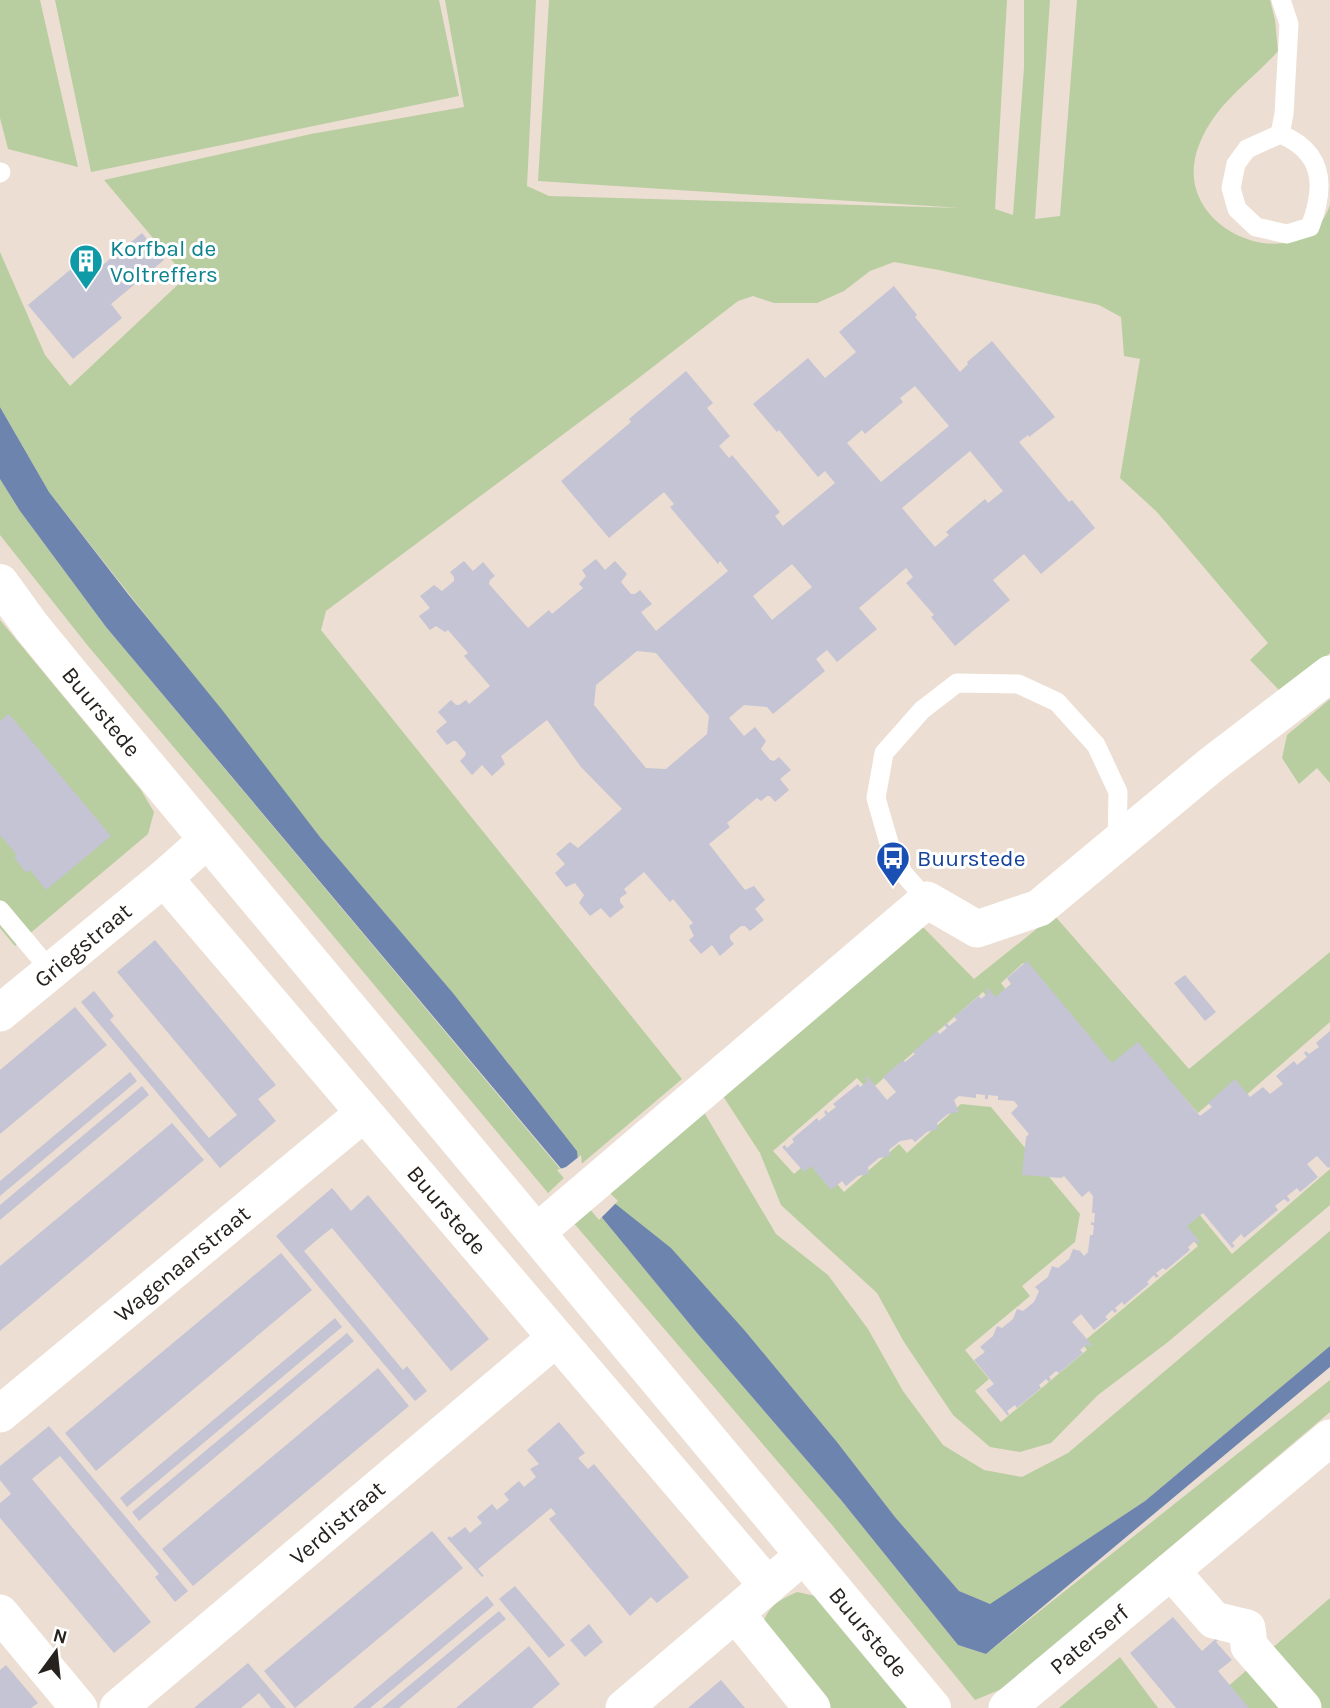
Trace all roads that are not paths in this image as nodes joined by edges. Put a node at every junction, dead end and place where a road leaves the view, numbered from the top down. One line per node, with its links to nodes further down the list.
1 (1281, 0): 2 (lane)
2 (1280, 134): 2 (lane)
3 (0, 583): 5 (street, Buurstede)
4 (1330, 674): 6 (street)
5 (208, 839): 7 (street); 13 (street, Buurstede)
6 (1117, 844): 8 (street); 8 (lane)
7 (164, 878): 10 (street, Griegstraat); 12 (street, Buurstede)
8 (927, 900): 13 (street)
9 (0, 910): 10 (lane)
10 (51, 971): 11 (street, Griegstraat)
11 (0, 1013)
12 (365, 1113): 14 (street, Buurstede); 15 (street, Wagenaarstraat)
13 (536, 1233): 17 (street, Buurstede)
14 (556, 1338): 19 (street, Buurstede); 23 (street, Verdistraat)
15 (0, 1414)
16 (1330, 1438): 18 (street, Paterserf)
17 (804, 1555): 19 (street); 26 (street, Buurstede)
18 (1171, 1571): 27 (street, Paterserf); 28 (street)
19 (768, 1586): 21 (street)
20 (0, 1613): 22 (street)
21 (736, 1614): 24 (street); 25 (street)
22 (79, 1708)
23 (118, 1708)
24 (624, 1708)
25 (812, 1708)
26 (932, 1708)
27 (1007, 1708)
28 (1303, 1708)

